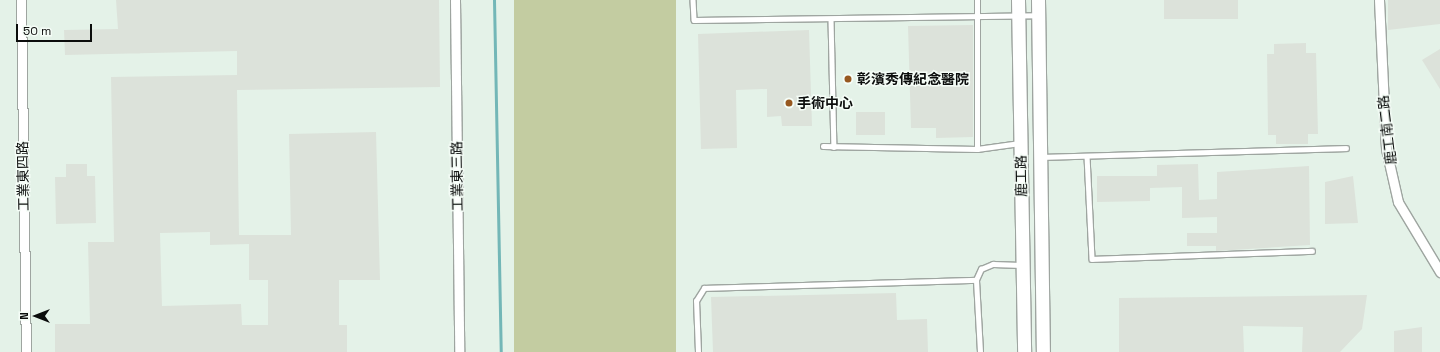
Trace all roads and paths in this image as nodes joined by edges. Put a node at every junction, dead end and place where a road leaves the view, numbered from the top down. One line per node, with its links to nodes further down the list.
1 (20, 0): 23 (street, 工業東四路)
2 (455, 0): 24 (street, 工業東三路)
3 (693, 0): 11 (lane)
4 (978, 0): 10 (lane)
5 (1018, 0): 8 (street, 鹿工路)
6 (1038, 0): 9 (street, 鹿工路)
7 (1379, 0): 21 (street, 鹿工南二路)
8 (1018, 14): 9 (lane); 10 (lane); 12 (street, 鹿工路)
9 (1039, 15): 18 (street, 鹿工路)
10 (978, 16): 11 (lane); 16 (lane)
11 (831, 19): 14 (lane)
12 (1020, 143): 16 (lane); 20 (street, 鹿工路)
13 (823, 146): 14 (lane)
14 (834, 147): 16 (lane)
15 (1346, 148): 17 (lane)
16 (977, 149)
17 (1087, 156): 18 (lane); 19 (lane)
18 (1039, 158): 28 (street, 鹿工路)
19 (1312, 251)
20 (1023, 265): 22 (lane); 27 (street, 鹿工路)
21 (1440, 272)
22 (976, 280): 25 (lane); 26 (lane)
23 (26, 352)
24 (458, 352)
25 (698, 352)
26 (980, 352)
27 (1024, 352)
28 (1043, 352)

